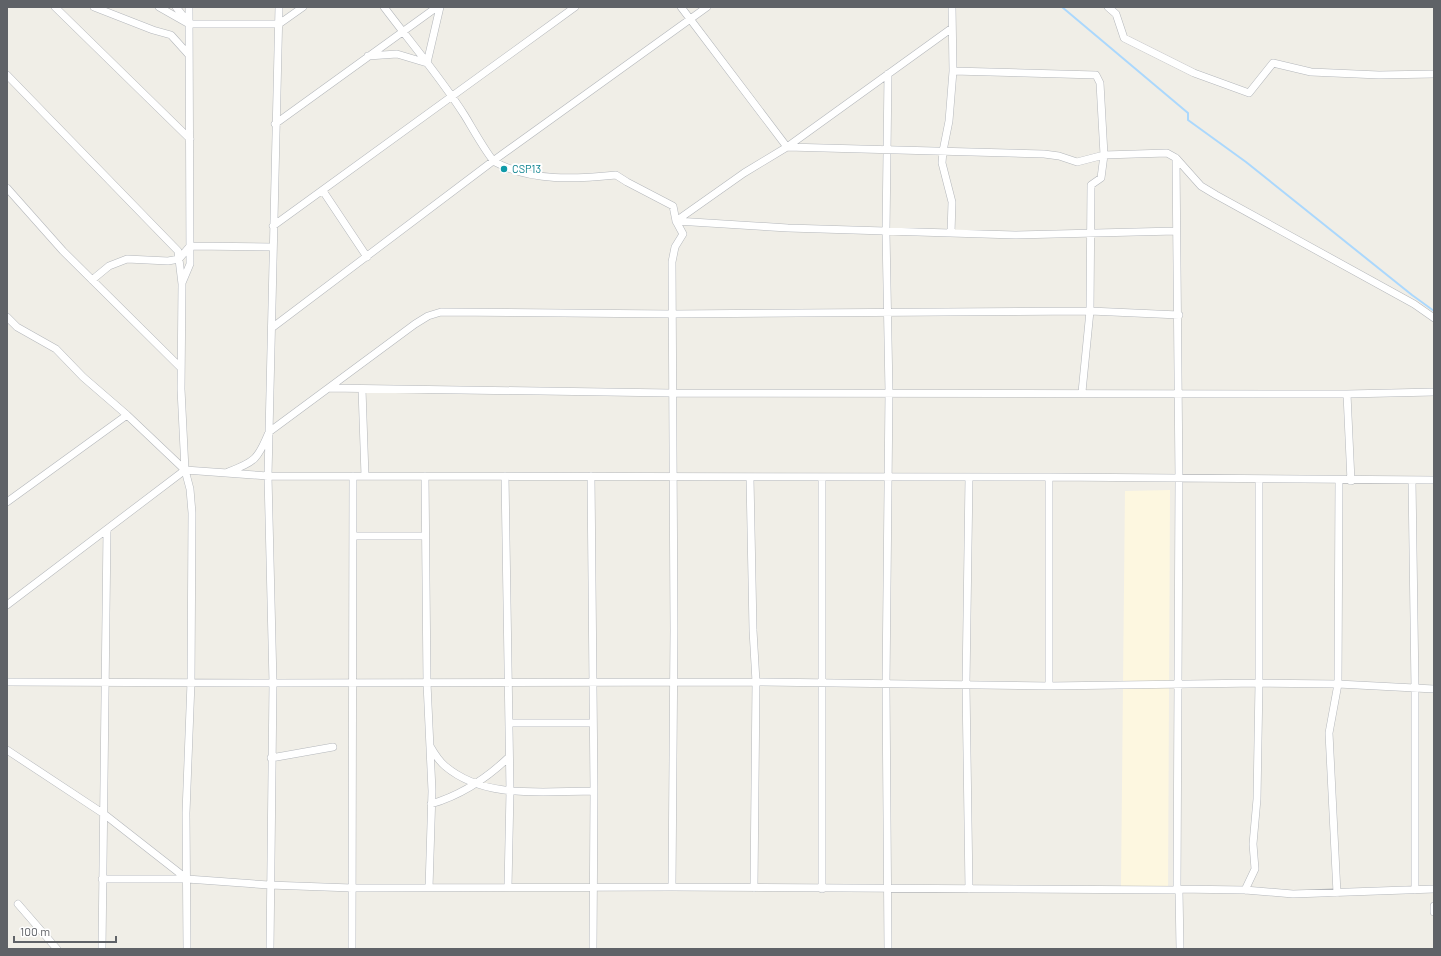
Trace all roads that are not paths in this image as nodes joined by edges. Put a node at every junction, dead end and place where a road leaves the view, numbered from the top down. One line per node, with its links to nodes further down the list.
1 (55, 7): 30 (street)
2 (94, 7): 21 (street)
3 (159, 7): 17 (street)
4 (176, 7): 17 (street)
5 (189, 7): 17 (street)
6 (279, 7): 18 (street)
7 (303, 7): 18 (street)
8 (384, 7): 20 (street)
9 (437, 7): 20 (street)
10 (440, 7): 23 (street)
11 (575, 7): 28 (street)
12 (681, 7): 16 (street)
13 (707, 7): 16 (street)
14 (952, 7): 19 (street)
15 (1108, 7): 26 (street)
16 (690, 19): 31 (street); 36 (street)
17 (189, 24): 18 (street); 21 (street)
18 (279, 24): 29 (street)
19 (952, 28): 24 (street); 25 (street)
20 (402, 31): 22 (street); 23 (street)
21 (189, 55): 30 (street)
22 (368, 56): 23 (street); 29 (street)
23 (427, 63): 28 (street)
24 (953, 71): 33 (street); 34 (street)
25 (888, 74): 31 (street); 32 (street)
26 (1434, 74)
27 (7, 75): 48 (street)
28 (453, 96): 36 (street); 38 (street)
29 (275, 124): 40 (street)
30 (190, 139): 45 (street)
31 (787, 147): 32 (street); 39 (street)
32 (887, 150): 33 (street); 42 (street)
33 (943, 151): 34 (street); 43 (street)
34 (1104, 155): 35 (street); 44 (street)
35 (1176, 158): 41 (street); 56 (street)
36 (493, 161): 39 (street); 47 (street)
37 (7, 188): 49 (street)
38 (323, 191): 40 (street); 47 (street)
39 (676, 221): 42 (street); 53 (street)
40 (273, 226): 46 (street)
41 (1176, 231): 44 (street); 54 (street)
42 (886, 232): 43 (street); 51 (street)
43 (951, 233): 44 (street)
44 (1090, 233): 52 (street)
45 (190, 246): 46 (street); 48 (street); 50 (street)
46 (273, 247): 57 (street)
47 (367, 258): 57 (street)
48 (179, 259): 49 (street); 50 (street)
49 (92, 280): 58 (street)
50 (182, 284): 58 (street)
51 (888, 311): 52 (street); 53 (street); 62 (street)
52 (1090, 311): 54 (street); 63 (street)
53 (672, 314): 59 (street); 61 (street)
54 (1179, 315): 65 (street)
55 (7, 317): 67 (street)
56 (1434, 318)
57 (272, 327): 68 (street)
58 (181, 368): 69 (street)
59 (330, 388): 60 (street); 68 (street)
60 (362, 389): 61 (street); 73 (street)
61 (671, 392): 62 (street); 80 (street)
62 (889, 392): 63 (street); 78 (street)
63 (1082, 392): 65 (street)
64 (1434, 392): 66 (street)
65 (1177, 394): 66 (street); 83 (street)
66 (1347, 394): 88 (street)
67 (127, 415): 69 (street); 89 (street)
68 (269, 432): 70 (street); 71 (street)
69 (185, 470): 70 (street); 90 (street); 96 (street)
70 (225, 473): 71 (street)
71 (268, 476): 72 (street); 102 (street)
72 (353, 476): 73 (street); 91 (street)
73 (365, 476): 74 (street)
74 (425, 476): 75 (street); 92 (street)
75 (505, 476): 76 (street); 98 (street)
76 (591, 476): 80 (street); 99 (street)
77 (822, 477): 78 (street); 81 (street); 105 (street)
78 (888, 477): 82 (street); 108 (street)
79 (1049, 477): 82 (street); 83 (street); 110 (street)
80 (672, 478): 81 (street); 100 (street)
81 (750, 478): 101 (street)
82 (969, 478): 109 (street)
83 (1179, 480): 84 (street); 106 (street)
84 (1259, 480): 87 (street); 104 (street)
85 (1412, 480): 86 (street); 88 (street); 111 (street)
86 (1434, 480)
87 (1339, 481): 88 (street); 107 (street)
88 (1351, 481)
89 (7, 502)
90 (107, 530): 93 (street); 94 (street)
91 (353, 536): 92 (street); 103 (street)
92 (426, 536): 97 (street)
93 (7, 605)
94 (105, 681): 95 (street); 96 (street); 124 (street)
95 (7, 682)
96 (191, 682): 102 (street); 126 (street)
97 (427, 682): 98 (street); 103 (street); 115 (street)
98 (508, 682): 99 (street); 113 (street)
99 (593, 682): 100 (street); 114 (street)
100 (674, 682): 101 (street); 130 (street)
101 (756, 682): 105 (street); 133 (street)
102 (273, 683): 103 (street); 119 (street)
103 (352, 683): 131 (street)
104 (1259, 683): 106 (street); 107 (street); 139 (street)
105 (821, 684): 108 (street); 134 (street)
106 (1178, 684): 110 (street); 138 (street)
107 (1338, 684): 111 (street); 141 (street)
108 (886, 685): 109 (street); 135 (street)
109 (966, 685): 110 (street); 136 (street)
110 (1049, 686)
111 (1415, 688): 112 (street); 140 (street)
112 (1434, 689)
113 (509, 723): 114 (street); 118 (street)
114 (593, 723): 122 (street)
115 (430, 746): 120 (street); 123 (street)
116 (333, 747): 119 (street)
117 (7, 750): 124 (street)
118 (509, 757): 120 (street); 121 (street)
119 (271, 758): 127 (street)
120 (476, 785): 121 (street); 123 (street)
121 (510, 791): 122 (street); 128 (street)
122 (594, 791): 129 (street)
123 (431, 804): 132 (street)
124 (104, 814): 125 (street); 126 (street)
125 (102, 880): 126 (street); 146 (street)
126 (187, 880): 127 (street); 147 (street)
127 (269, 885): 131 (street); 148 (street)
128 (508, 887): 129 (street); 132 (street)
129 (593, 887): 130 (street); 150 (street)
130 (672, 887): 133 (street)
131 (352, 888): 132 (street); 149 (street)
132 (429, 888)
133 (754, 888): 134 (street)
134 (822, 889): 135 (street)
135 (888, 889): 136 (street); 151 (street)
136 (969, 889): 138 (street)
137 (1434, 889): 140 (street)
138 (1178, 890): 139 (street); 152 (street)
139 (1245, 890): 141 (street)
140 (1415, 890): 141 (street)
141 (1337, 892)
142 (18, 904): 145 (street)
143 (1434, 906): 144 (street)
144 (1434, 912)
145 (57, 949)
146 (102, 949)
147 (188, 949)
148 (270, 949)
149 (352, 949)
150 (593, 949)
151 (888, 949)
152 (1180, 949)

